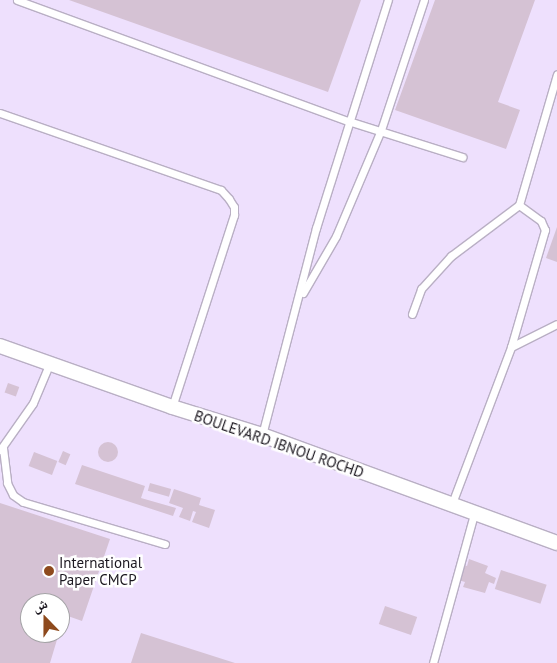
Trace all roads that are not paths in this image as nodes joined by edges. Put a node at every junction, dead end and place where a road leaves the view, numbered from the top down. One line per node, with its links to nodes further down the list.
1 (17, 0): 6 (lane)
2 (388, 0): 6 (lane)
3 (424, 0): 7 (lane)
4 (557, 74): 9 (lane)
5 (0, 113): 16 (lane)
6 (348, 121): 7 (lane); 10 (lane)
7 (381, 130): 8 (lane); 10 (lane)
8 (462, 157)
9 (519, 205): 11 (lane); 14 (lane)
10 (298, 302): 17 (lane)
11 (412, 314)
12 (557, 324): 14 (lane)
13 (0, 346): 15 (street, BOULEVARD IBNOU ROCHD)
14 (511, 347): 19 (lane)
15 (50, 365): 16 (street, BOULEVARD IBNOU ROCHD); 18 (lane)
16 (172, 407): 17 (street, BOULEVARD IBNOU ROCHD)
17 (262, 435): 19 (street, BOULEVARD IBNOU ROCHD)
18 (2, 449): 22 (lane)
19 (451, 506): 20 (street, BOULEVARD IBNOU ROCHD)
20 (474, 514): 21 (street, BOULEVARD IBNOU ROCHD); 23 (lane)
21 (557, 543)
22 (165, 544)
23 (433, 663)

